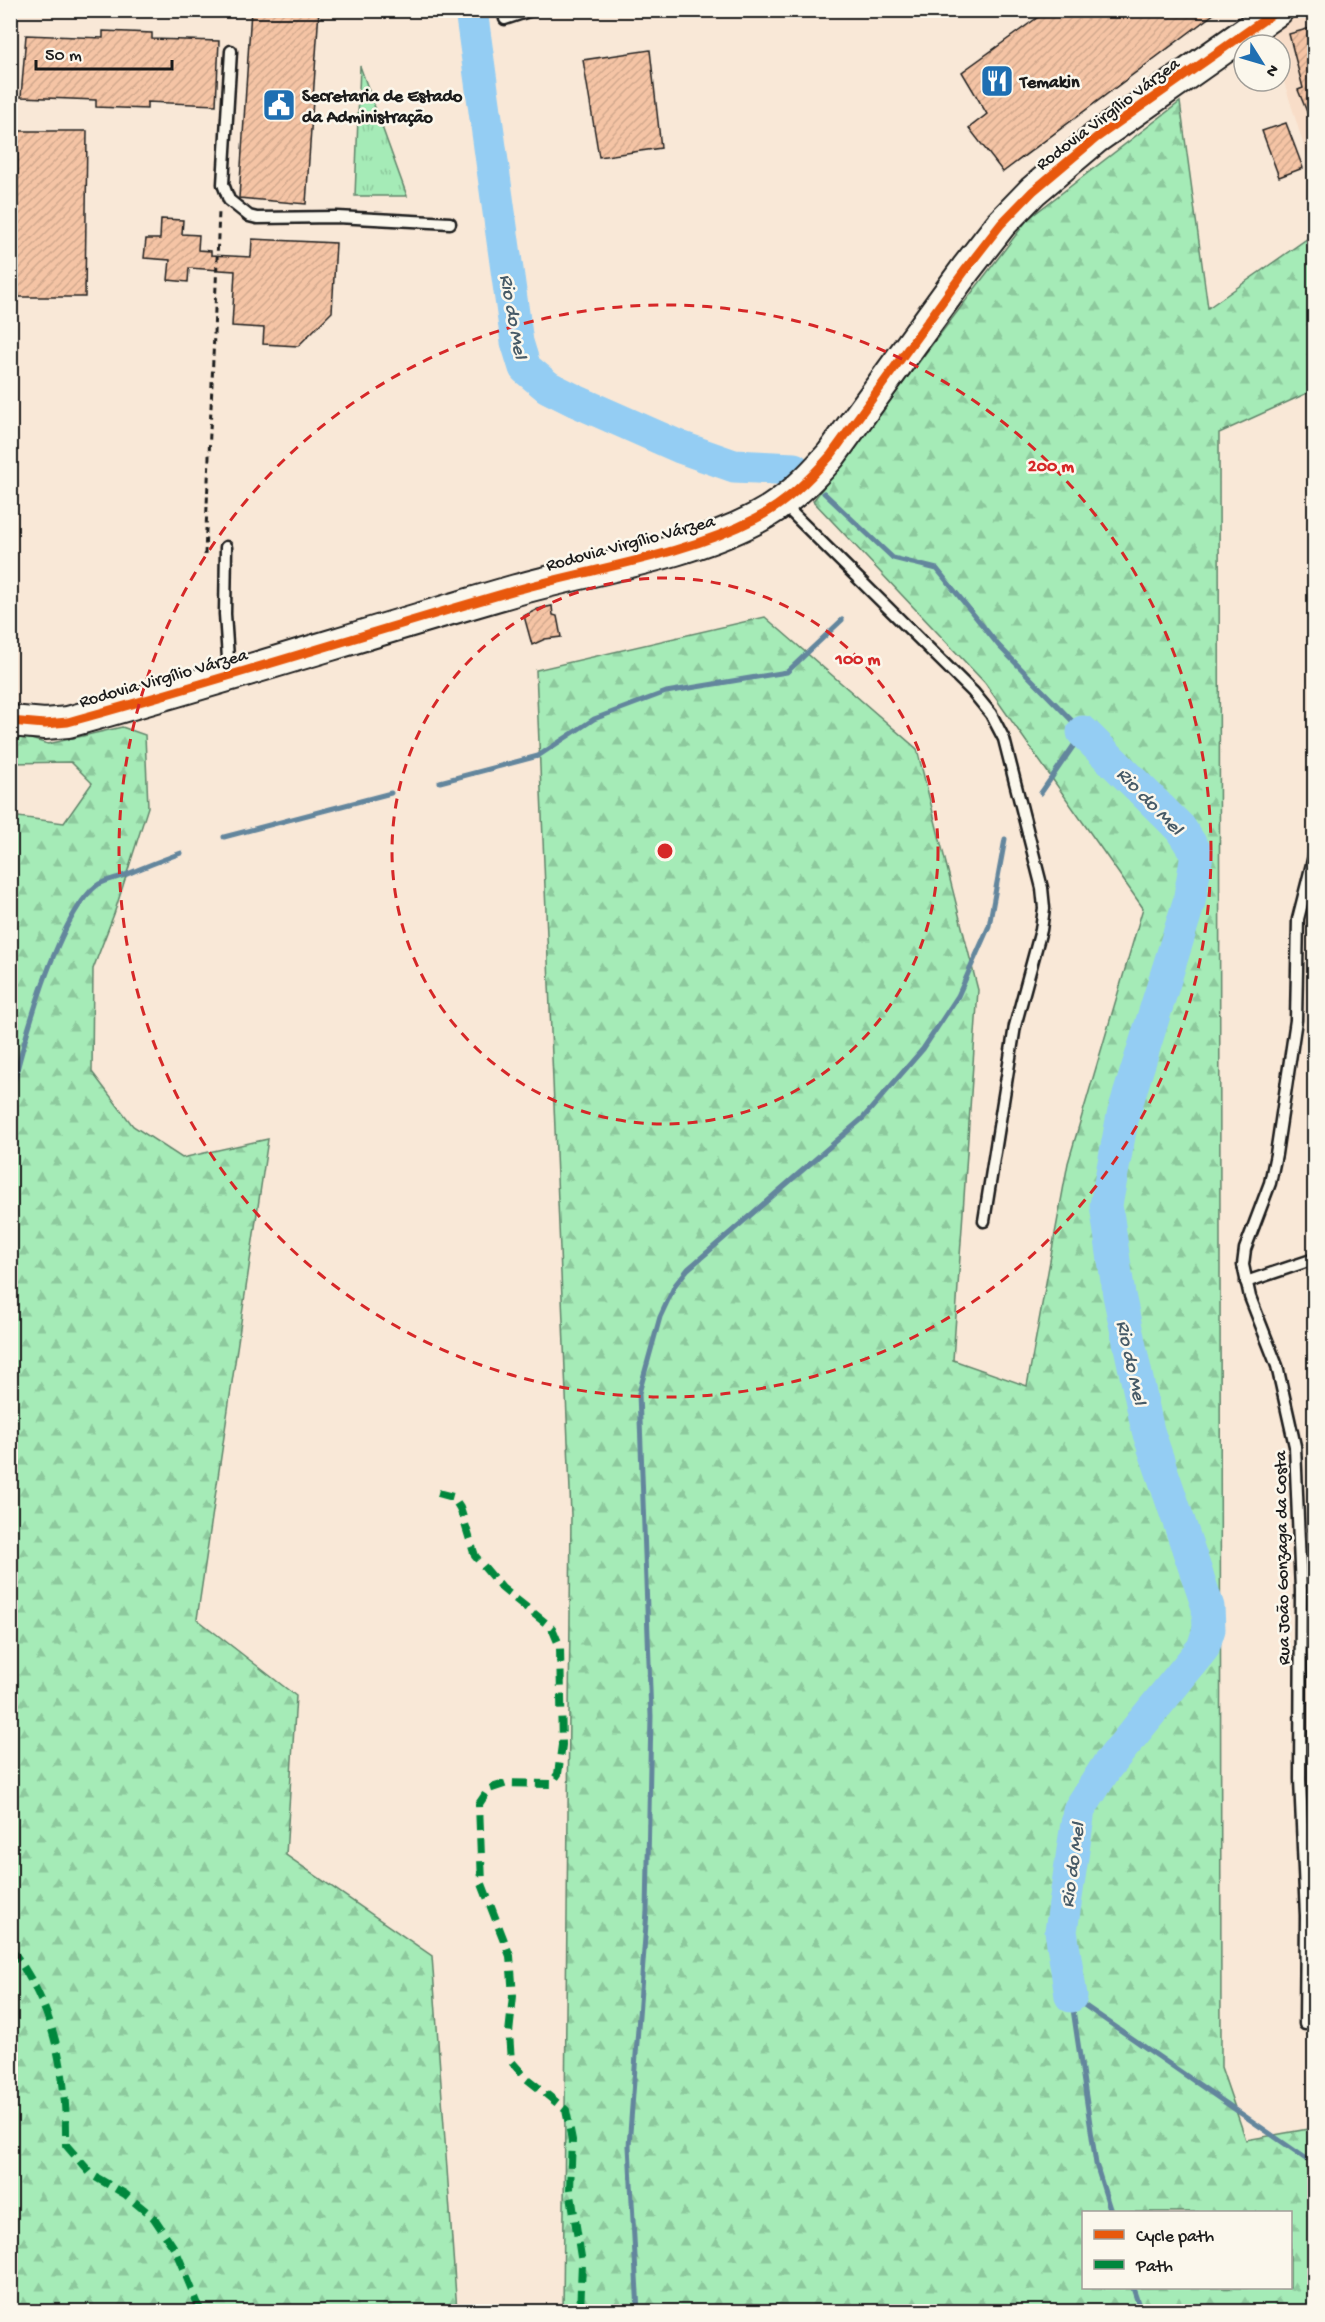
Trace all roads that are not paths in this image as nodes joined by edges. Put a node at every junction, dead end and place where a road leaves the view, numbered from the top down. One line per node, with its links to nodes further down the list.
1 (532, 10): 3 (lane)
2 (1278, 10): 6 (main road, Rodovia Virgílio Várzea)
3 (505, 19)
4 (231, 51): 5 (lane)
5 (450, 223)
6 (781, 503): 8 (main road, Rodovia Virgílio Várzea); 11 (lane)
7 (225, 548): 8 (lane)
8 (229, 675): 9 (main road, Rodovia Virgílio Várzea)
9 (10, 721)
10 (1314, 856): 13 (lane, Rua João Gonzaga da Costa)
11 (984, 1221)
12 (1314, 1259): 13 (lane)
13 (1246, 1282): 14 (lane, Rua João Gonzaga da Costa)
14 (1305, 2024)

